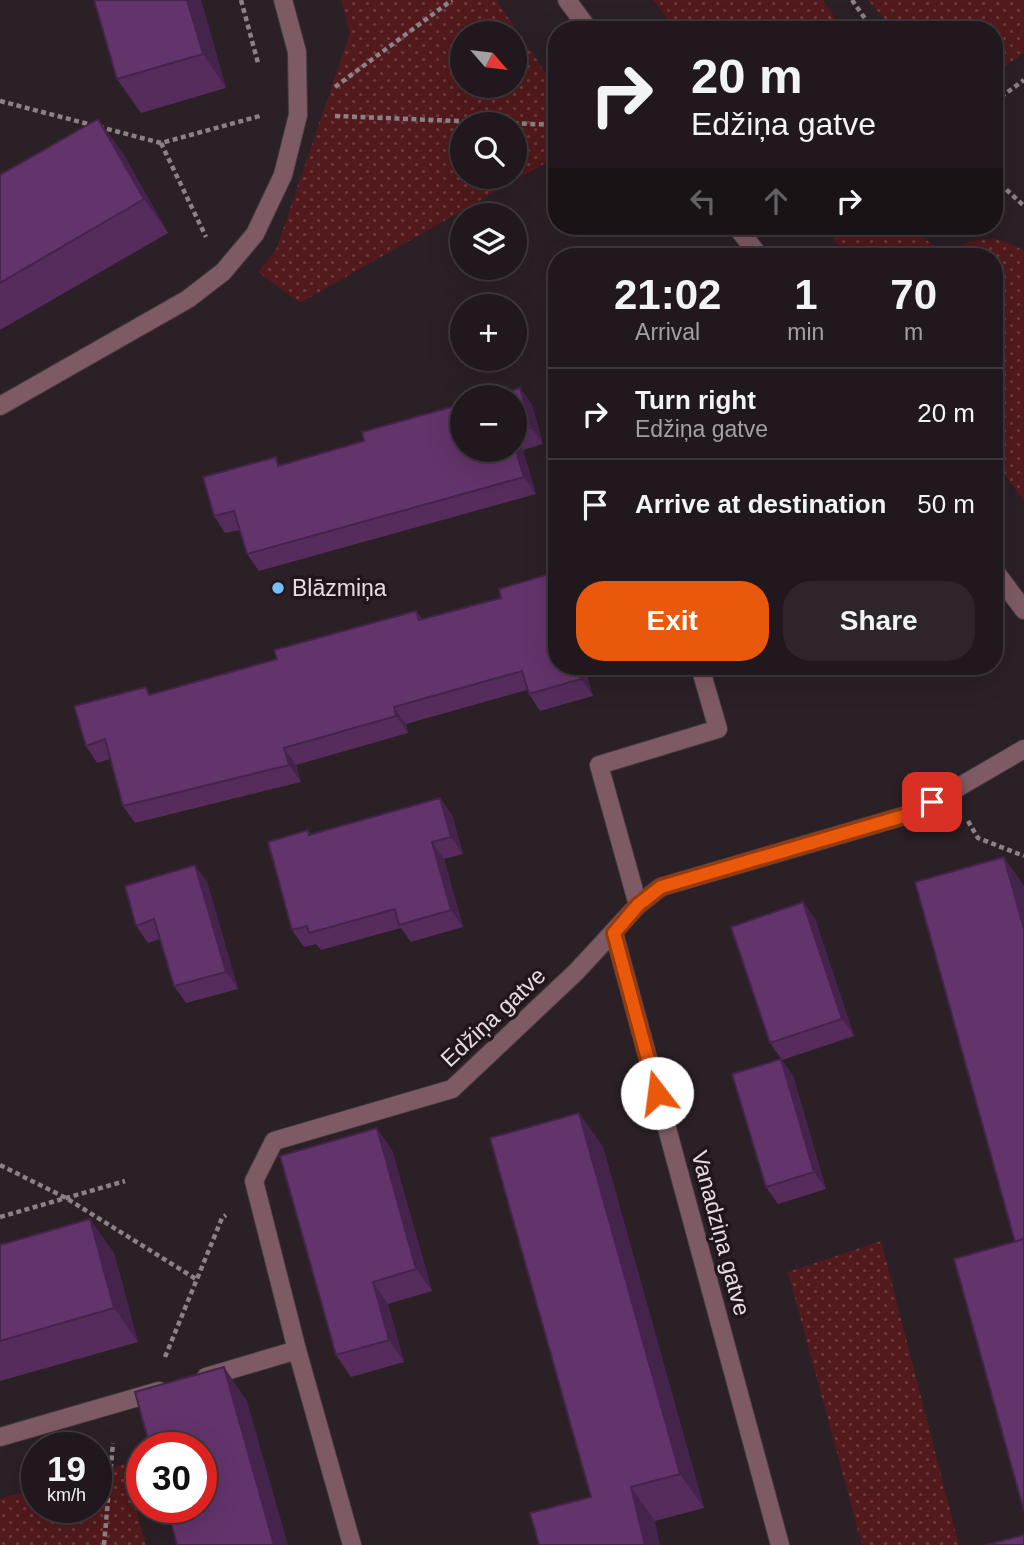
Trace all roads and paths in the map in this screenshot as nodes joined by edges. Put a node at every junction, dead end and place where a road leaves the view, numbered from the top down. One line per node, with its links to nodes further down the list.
1 (241, 0): 8 (path)
2 (283, 0): 11 (street)
3 (452, 0): 11 (path)
4 (567, 0): 6 (street)
5 (852, 0): 7 (path)
6 (582, 21)
7 (867, 21)
8 (259, 64)
9 (1024, 80): 10 (path)
10 (1003, 95)
11 (298, 115): 17 (street)
12 (263, 116): 13 (path)
13 (260, 128)
14 (161, 143): 17 (path)
15 (1003, 186): 16 (path)
16 (1024, 206)
17 (223, 272): 18 (street)
18 (0, 406)
19 (1003, 582): 20 (street)
20 (1024, 610)
21 (702, 675): 25 (street)
22 (1024, 750): 25 (street, Edžiņa gatve)
23 (966, 818): 24 (path)
24 (1024, 856)
25 (638, 905): 26 (street, Edžiņa gatve)
26 (614, 933): 29 (street, Edžiņa gatve); 39 (street, Vanadziņa gatve)
27 (0, 1166): 30 (path)
28 (125, 1181): 30 (path)
29 (258, 1195): 32 (path); 33 (street, Edžiņa gatve)
30 (66, 1198): 31 (path); 32 (path)
31 (0, 1217)
32 (196, 1279): 34 (path)
33 (297, 1350): 34 (street); 38 (street, Edžiņa gatve)
34 (178, 1385): 35 (street)
35 (117, 1404): 36 (street); 37 (path)
36 (0, 1437)
37 (104, 1545)
38 (352, 1545)
39 (780, 1545)

